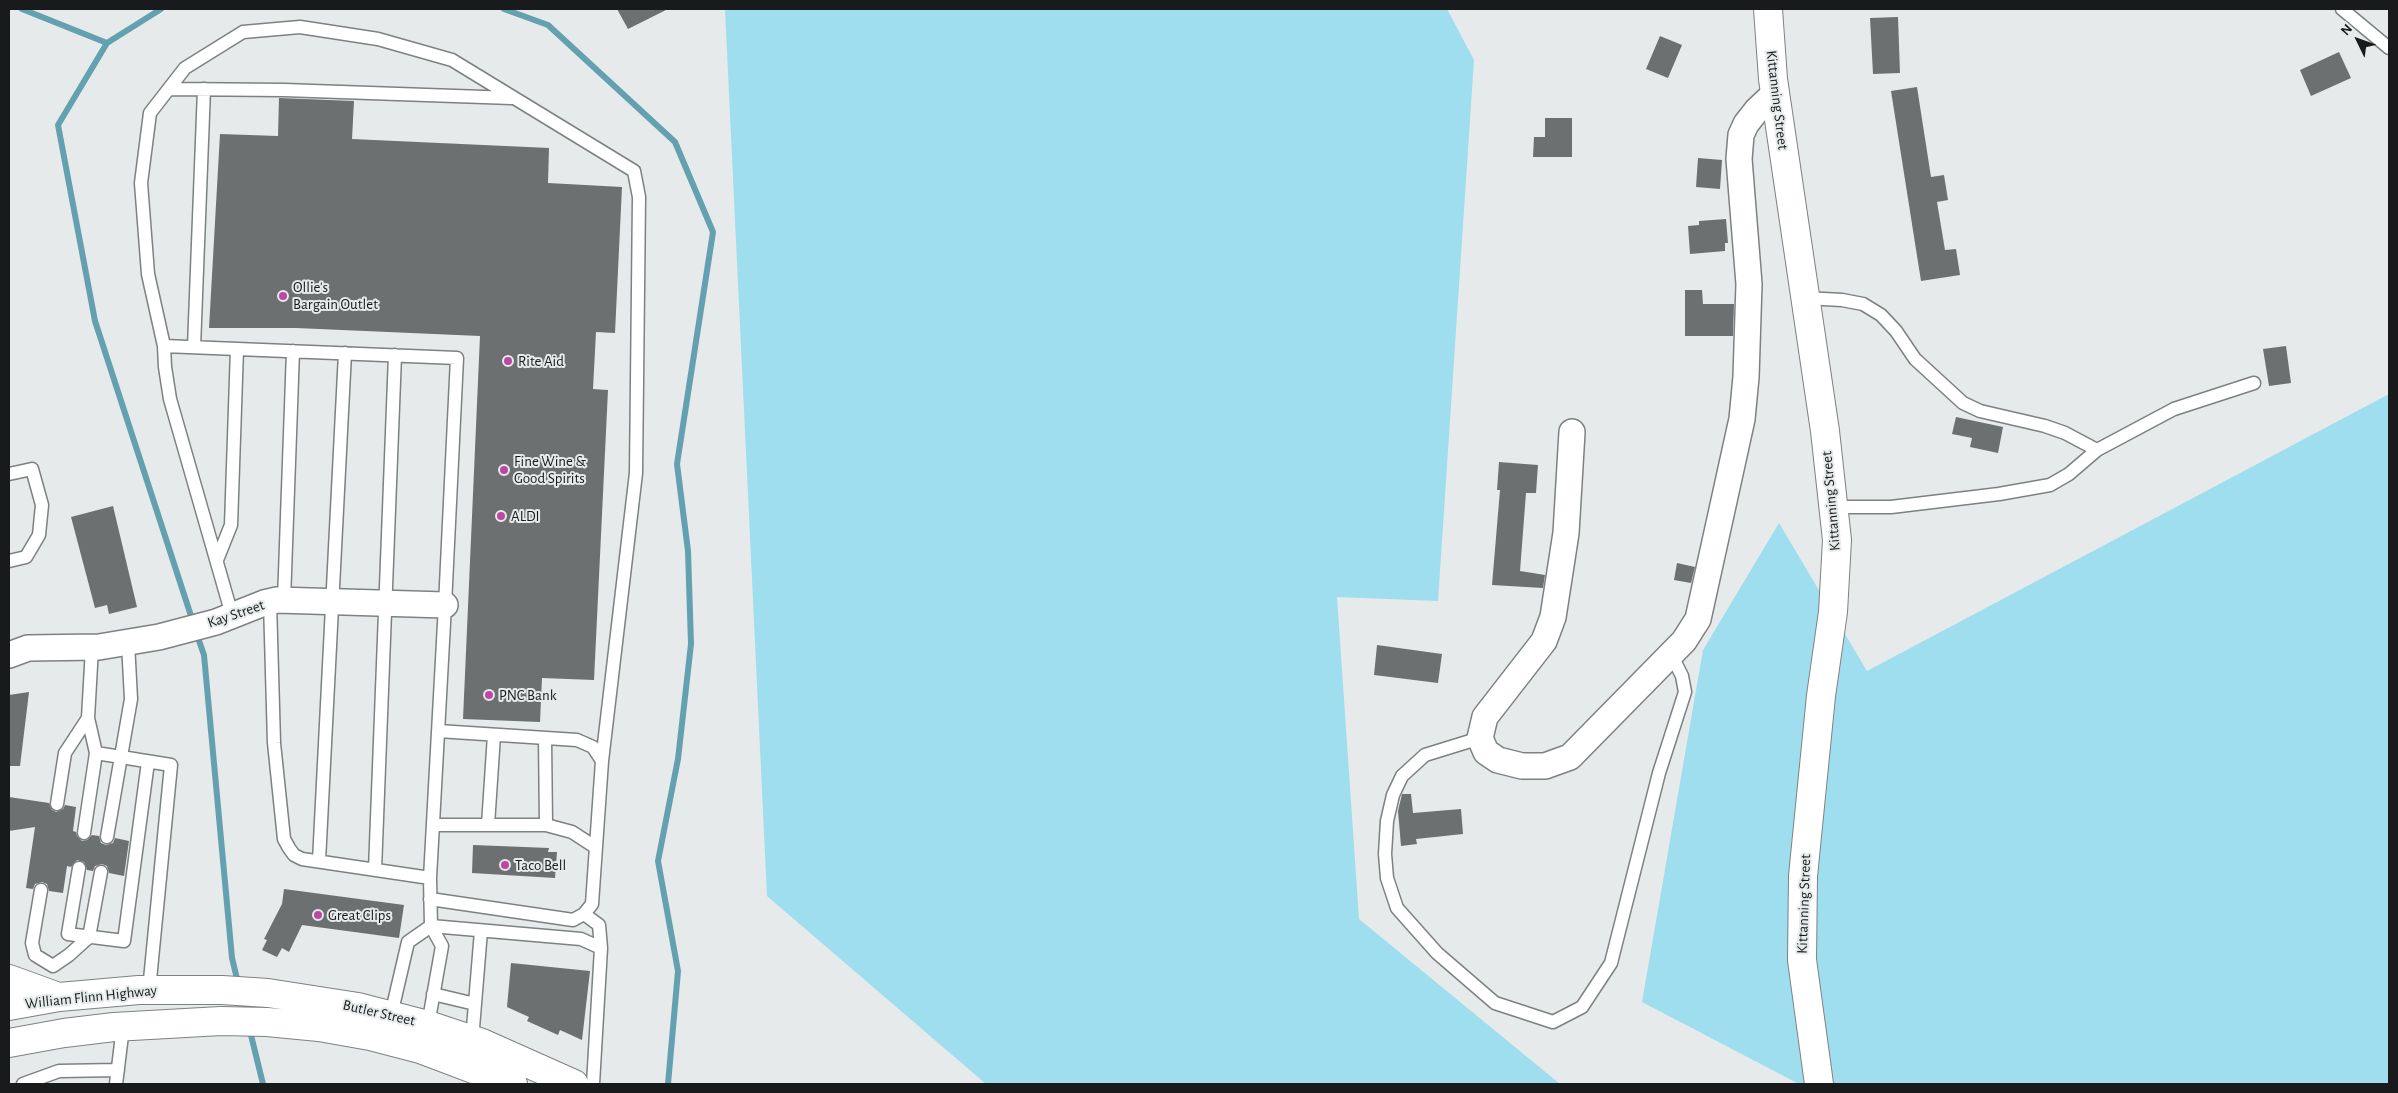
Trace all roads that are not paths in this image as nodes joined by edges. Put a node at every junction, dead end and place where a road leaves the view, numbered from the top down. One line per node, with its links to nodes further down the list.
1 (1768, 9): 6 (main road, Kittanning Street)
2 (2342, 9): 3 (lane)
3 (2389, 48)
4 (169, 89): 5 (lane); 7 (lane); 9 (lane)
5 (204, 89): 7 (lane); 10 (lane)
6 (1775, 93): 8 (main road, Kittanning Street); 30 (street)
7 (514, 98): 38 (lane)
8 (1805, 298): 17 (lane); 19 (main road, Kittanning Street)
9 (164, 346): 10 (lane); 20 (lane)
10 (194, 347): 11 (lane)
11 (237, 349): 12 (lane); 20 (lane)
12 (293, 351): 13 (lane); 22 (lane)
13 (345, 353): 14 (lane); 23 (lane)
14 (395, 355): 24 (lane); 25 (lane)
15 (2254, 383): 17 (lane)
16 (1572, 432): 35 (street)
17 (2097, 450): 19 (lane)
18 (9, 474): 21 (lane)
19 (1834, 508): 76 (main road, Kittanning Street)
20 (217, 560): 26 (lane)
21 (9, 561)
22 (277, 601): 23 (street, Kay Street); 26 (street, Kay Street); 47 (lane)
23 (332, 601): 24 (street, Kay Street); 47 (lane)
24 (387, 603): 25 (street, Kay Street); 49 (lane)
25 (446, 605): 32 (lane)
26 (224, 619): 27 (street, Kay Street)
27 (128, 643): 29 (street, Kay Street); 37 (lane)
28 (15, 648): 29 (street, Kay Street)
29 (92, 648): 31 (lane)
30 (1671, 654): 35 (street); 35 (lane)
31 (88, 718): 36 (lane); 40 (lane)
32 (438, 731): 33 (lane); 41 (lane)
33 (494, 735): 34 (lane); 42 (lane)
34 (545, 738): 38 (lane); 43 (lane)
35 (1480, 738)
36 (96, 753): 37 (lane); 44 (lane)
37 (120, 757): 39 (lane); 45 (lane)
38 (602, 761): 46 (lane)
39 (148, 762): 57 (lane); 60 (lane)
40 (56, 804)
41 (433, 825): 42 (lane); 51 (lane)
42 (488, 825): 43 (lane)
43 (546, 825): 46 (lane)
44 (84, 833)
45 (106, 837)
46 (595, 847): 54 (lane)
47 (319, 861): 49 (lane)
48 (79, 868): 57 (lane)
49 (375, 870): 51 (lane)
50 (101, 872): 57 (lane)
51 (430, 878): 53 (lane)
52 (41, 890): 57 (lane)
53 (430, 899): 54 (lane); 55 (lane)
54 (584, 914): 58 (lane)
55 (430, 926): 56 (lane); 61 (lane); 65 (lane)
56 (481, 931): 58 (lane); 63 (lane)
57 (89, 937)
58 (601, 948): 75 (lane)
59 (9, 979): 62 (main road)
60 (161, 989): 62 (main road, William Flinn Highway); 65 (main road, Butler Street)
61 (433, 994): 63 (lane); 66 (lane)
62 (59, 997): 64 (main road, William Flinn Highway)
63 (475, 1004): 68 (lane)
64 (9, 1006)
65 (391, 1015): 66 (main road, Butler Street)
66 (428, 1025): 68 (main road, Butler Street)
67 (123, 1027): 69 (main road); 70 (lane); 73 (main road, Butler Street)
68 (472, 1040): 74 (main road, Butler Street)
69 (9, 1043)
70 (118, 1070): 71 (lane); 72 (lane)
71 (24, 1084)
72 (116, 1084)
73 (512, 1084)
74 (574, 1084)
75 (593, 1084)
76 (1819, 1084)

